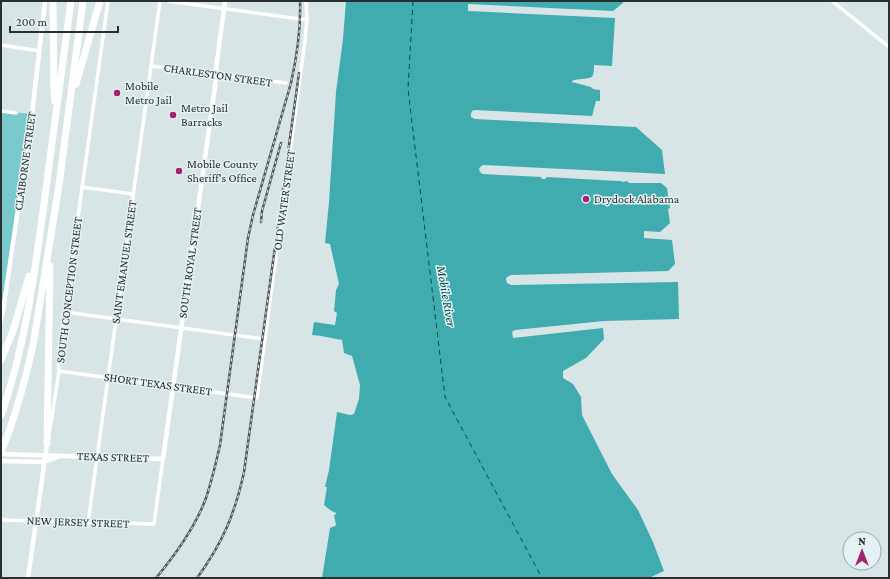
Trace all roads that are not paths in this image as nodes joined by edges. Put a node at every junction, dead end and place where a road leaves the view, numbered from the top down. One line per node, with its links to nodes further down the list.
1 (45, 1): 16 (street, CLAIBORNE STREET)
2 (53, 1): 20 (highway)
3 (71, 1): 20 (highway)
4 (83, 1): 22 (highway)
5 (100, 1): 22 (highway)
6 (108, 1): 24 (street, SOUTH CONCEPTION STREET)
7 (160, 1): 17 (street, SAINT EMANUEL STREET)
8 (168, 1): 12 (street)
9 (226, 1): 12 (street, SOUTH ROYAL STREET)
10 (306, 1): 13 (street, OLD WATER STREET)
11 (832, 1): 15 (street)
12 (224, 9): 13 (street); 18 (street, SOUTH ROYAL STREET)
13 (307, 19): 32 (street, OLD WATER STREET)
14 (1, 45): 16 (street)
15 (889, 47)
16 (40, 51): 30 (street, CLAIBORNE STREET)
17 (151, 66): 18 (street, CHARLESTON STREET); 25 (street, SAINT EMANUEL STREET)
18 (216, 74): 19 (street, CHARLESTON STREET); 31 (street, SOUTH ROYAL STREET)
19 (286, 83)
20 (57, 108): 26 (highway)
21 (1, 111): 23 (street)
22 (68, 111): 27 (highway)
23 (16, 113)
24 (82, 187): 25 (street); 28 (street, SOUTH CONCEPTION STREET)
25 (133, 194): 29 (street, SAINT EMANUEL STREET)
26 (39, 239): 33 (highway); 38 (highway)
27 (50, 245): 39 (highway); 40 (highway)
28 (65, 312): 29 (street); 34 (street, SOUTH CONCEPTION STREET)
29 (116, 319): 31 (street); 35 (street, SAINT EMANUEL STREET)
30 (1, 320)
31 (181, 328): 32 (street); 36 (street, SOUTH ROYAL STREET)
32 (264, 339): 37 (street, OLD WATER STREET)
33 (1, 360)
34 (59, 371): 35 (street, SHORT TEXAS STREET); 39 (street, SOUTH CONCEPTION STREET)
35 (108, 377): 36 (street, SHORT TEXAS STREET); 43 (street, SAINT EMANUEL STREET)
36 (174, 386): 37 (street, SHORT TEXAS STREET); 44 (street, SOUTH ROYAL STREET)
37 (257, 398)
38 (1, 415)
39 (47, 444): 41 (street, SOUTH CONCEPTION STREET)
40 (1, 453): 41 (street, TEXAS STREET)
41 (45, 455): 42 (street, TEXAS STREET); 46 (street, SOUTH CONCEPTION STREET)
42 (62, 455): 43 (street, TEXAS STREET); 46 (street, TEXAS STREET)
43 (97, 457): 44 (street, TEXAS STREET); 49 (street, SAINT EMANUEL STREET)
44 (163, 459): 50 (street, SOUTH ROYAL STREET)
45 (1, 461): 46 (street, TEXAS STREET)
46 (44, 462): 48 (street, SOUTH CONCEPTION STREET)
47 (1, 520): 48 (street, NEW JERSEY STREET)
48 (36, 521): 49 (street, NEW JERSEY STREET); 51 (street, SOUTH CONCEPTION STREET)
49 (88, 523): 50 (street, NEW JERSEY STREET)
50 (154, 524)
51 (28, 578)

